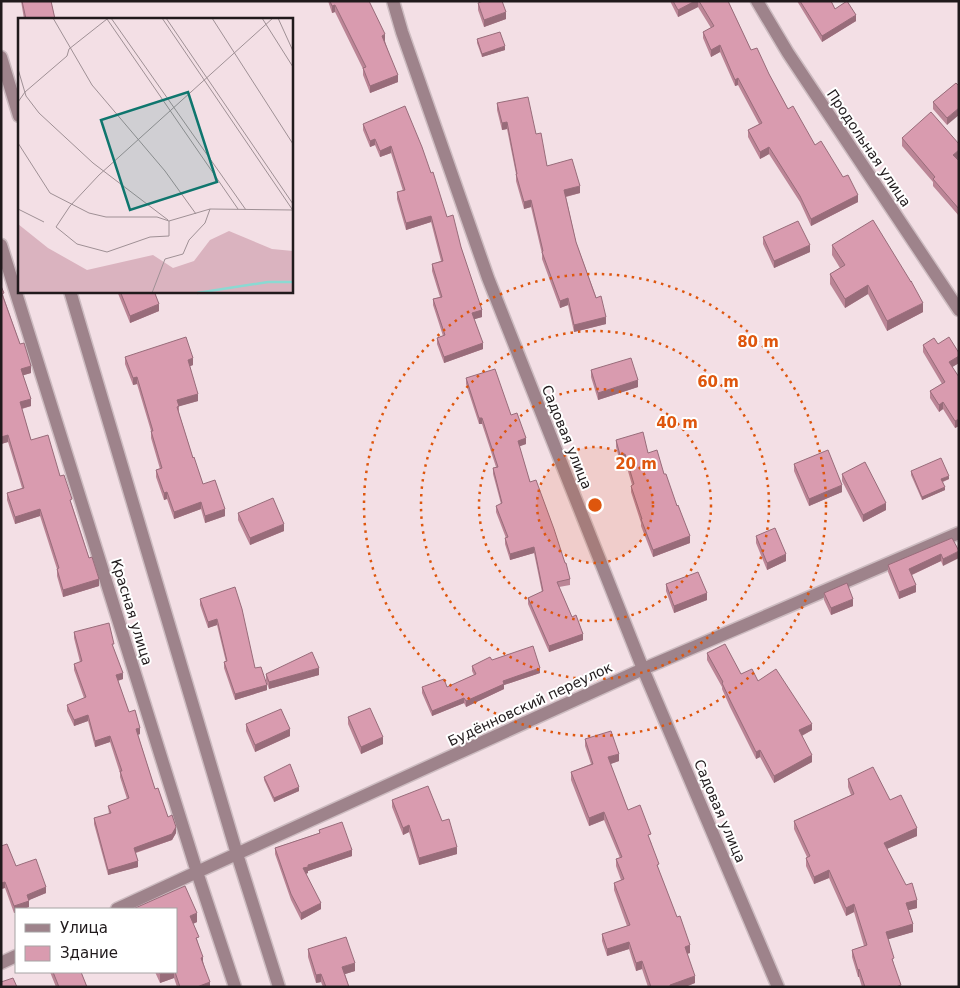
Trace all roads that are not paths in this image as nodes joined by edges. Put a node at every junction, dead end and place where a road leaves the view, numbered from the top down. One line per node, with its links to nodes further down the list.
1 (392, 1): 9 (street, Садовая улица)
2 (757, 1): 7 (street, Продольная улица)
3 (1, 57): 4 (street)
4 (18, 113)
5 (1, 245): 11 (street, Красная улица)
6 (70, 292): 10 (street)
7 (959, 310)
8 (959, 532): 9 (street, Будённовский переулок)
9 (643, 669): 10 (street, Будённовский переулок); 17 (street, Садовая улица)
10 (237, 854): 11 (street, Будённовский переулок); 16 (street)
11 (197, 872): 12 (street, Будённовский переулок); 15 (street, Красная улица)
12 (119, 908)
13 (15, 957): 14 (street)
14 (1, 964)
15 (235, 987)
16 (279, 987)
17 (778, 987)

